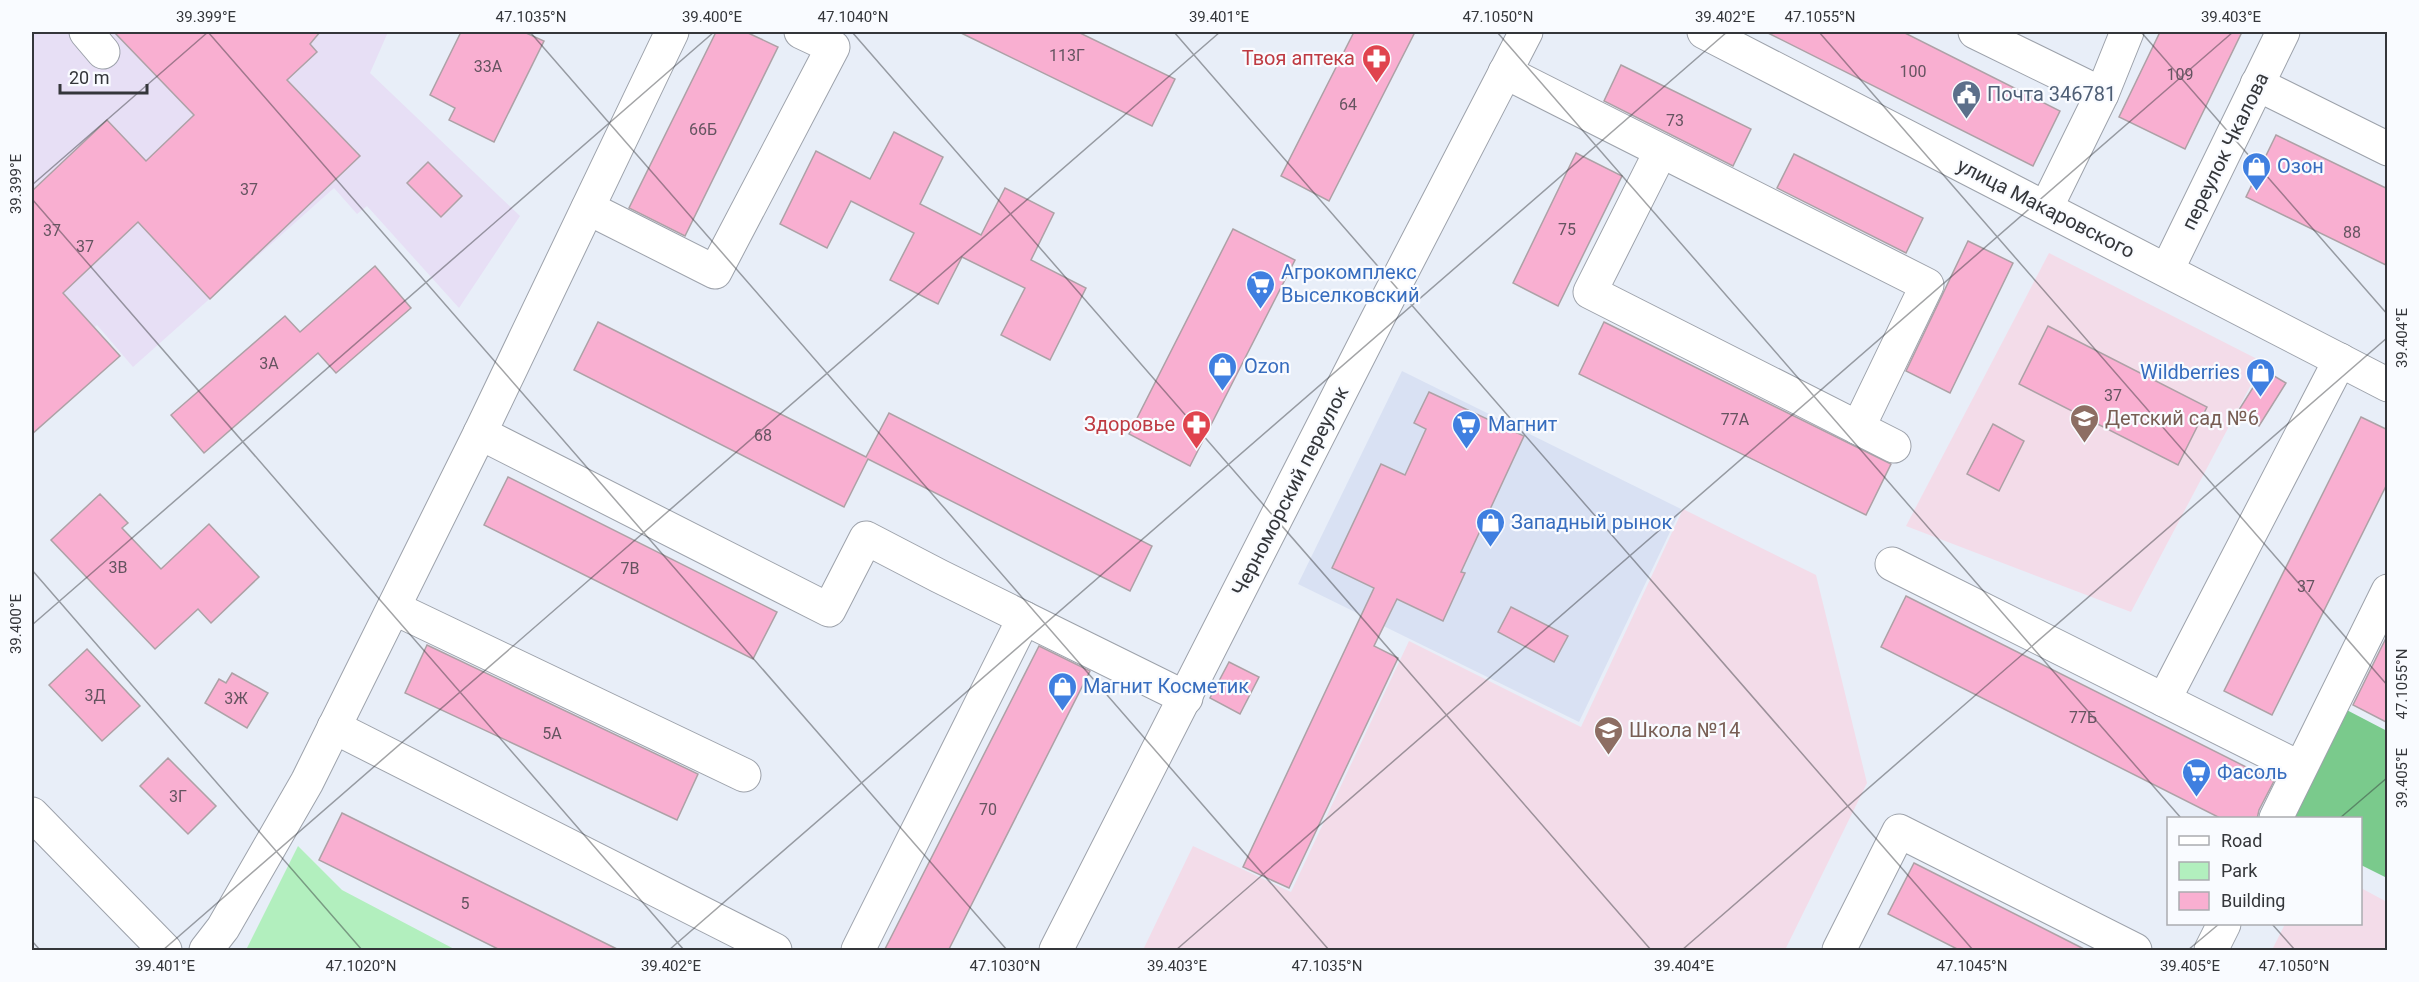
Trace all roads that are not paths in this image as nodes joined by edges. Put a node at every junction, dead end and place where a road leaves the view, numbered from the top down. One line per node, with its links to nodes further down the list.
1 (672, 32): 13 (street)
2 (801, 32): 13 (street)
3 (1526, 32): 8 (street, Черноморский переулок)
4 (1704, 32): 14 (street, улица Макаровского)
5 (1976, 32): 10 (street)
6 (2127, 32): 10 (street)
7 (2283, 32): 9 (street, переулок Чкалова)
8 (1505, 72): 12 (street); 25 (street, Черноморский переулок)
9 (2257, 84): 11 (street); 15 (street, переулок Чкалова)
10 (2102, 94): 14 (street)
11 (2388, 149)
12 (1661, 151): 18 (street); 18 (street)
13 (588, 208): 19 (street)
14 (2046, 208): 15 (street, улица Макаровского)
15 (2167, 270): 16 (street, улица Макаровского)
16 (2340, 360): 17 (street, улица Макаровского); 26 (street)
17 (2388, 385)
18 (1858, 428): 20 (street)
19 (480, 433): 23 (street); 24 (street)
20 (1894, 446)
21 (1893, 564): 26 (street)
22 (2386, 599): 28 (street)
23 (394, 608): 27 (street); 29 (street)
24 (1024, 618): 25 (street); 36 (street)
25 (1186, 698): 37 (street, Черноморский переулок)
26 (2164, 700): 28 (street)
27 (334, 727): 34 (street); 35 (street)
28 (2300, 768): 31 (street)
29 (744, 775)
30 (32, 814): 33 (street)
31 (2277, 817)
32 (2224, 925): 40 (street)
33 (165, 951)
34 (206, 951)
35 (775, 951)
36 (858, 951)
37 (1056, 951)
38 (1839, 951): 39 (street)
39 (2135, 951)
40 (2211, 951)

